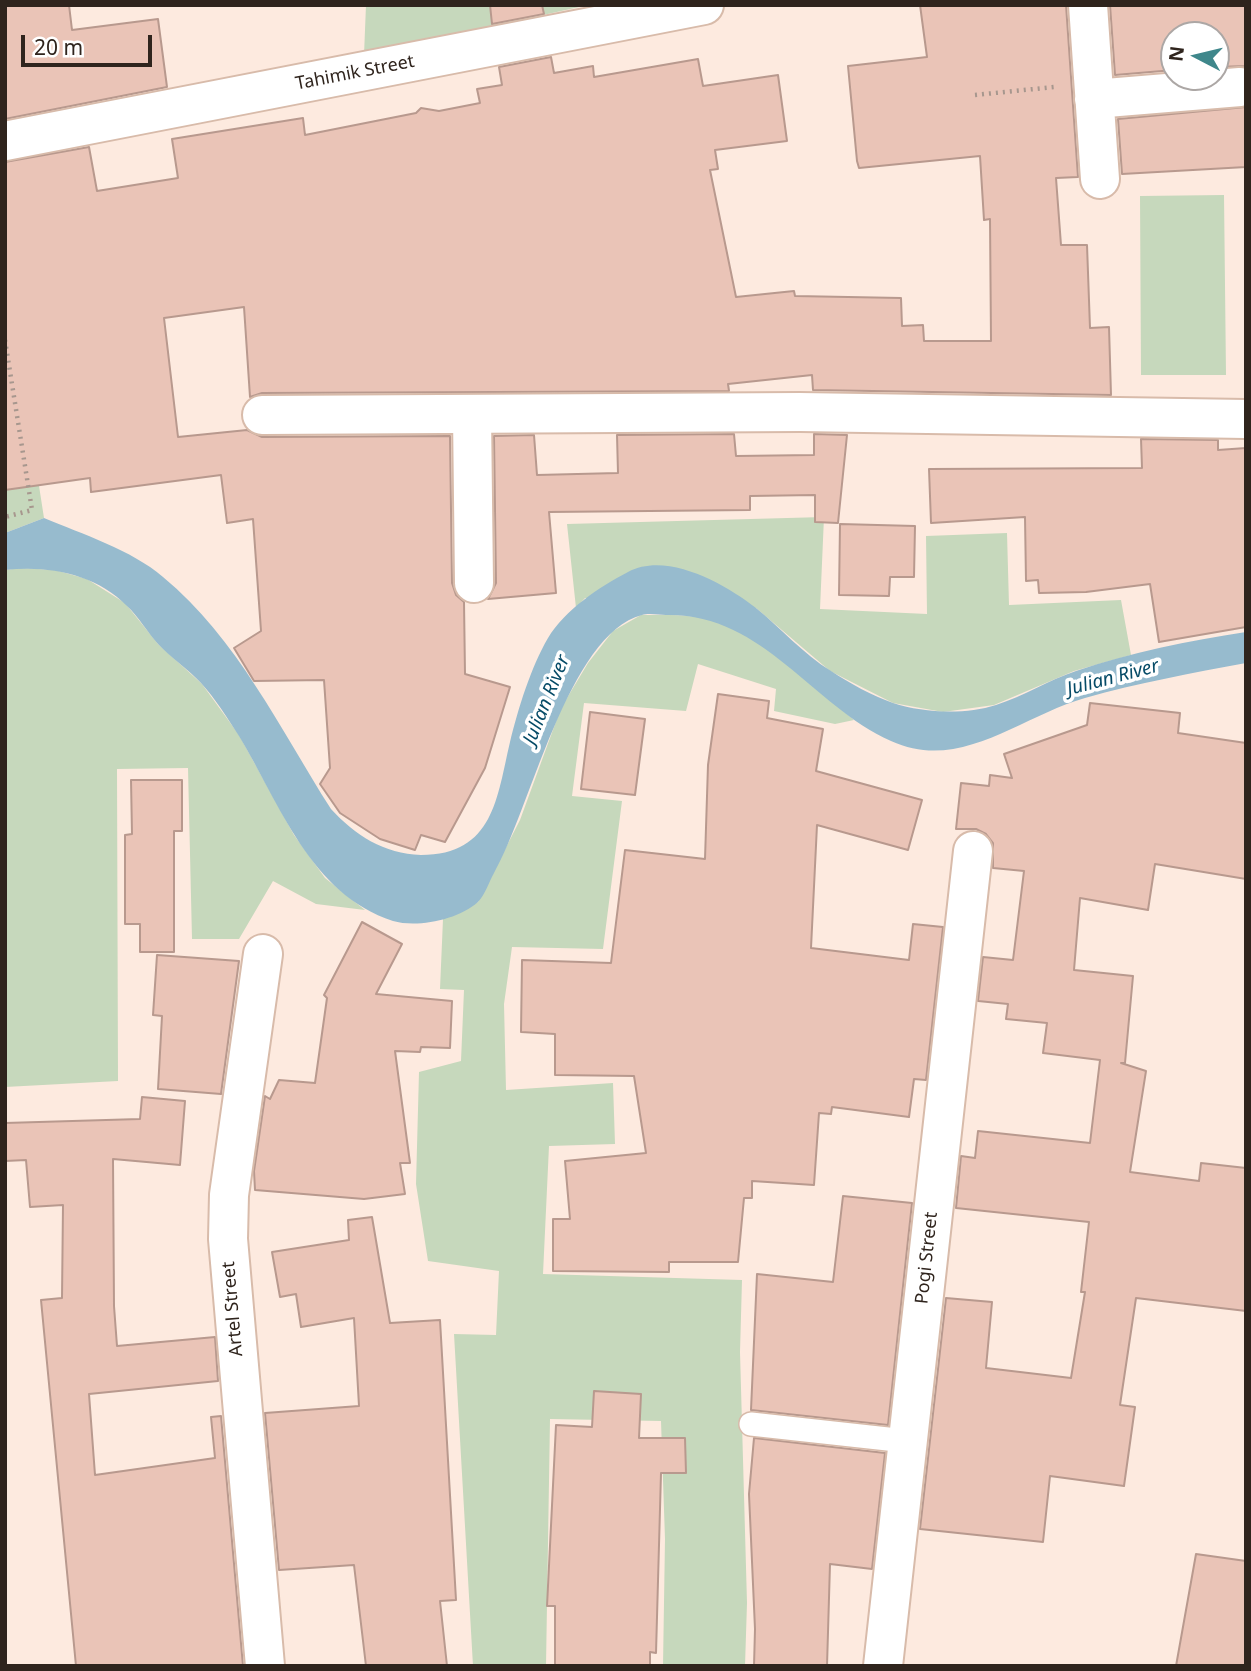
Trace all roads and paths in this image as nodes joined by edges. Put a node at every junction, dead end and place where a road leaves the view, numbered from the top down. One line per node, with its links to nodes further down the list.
1 (704, 5): 6 (street, Tahimik Street)
2 (1088, 5): 4 (street)
3 (1240, 88): 4 (street)
4 (1094, 91): 5 (path); 7 (street)
5 (975, 95)
6 (5, 141)
7 (1100, 178)
8 (5, 341): 12 (path)
9 (472, 414): 10 (street); 11 (street); 13 (street)
10 (262, 415)
11 (1246, 419)
12 (5, 517)
13 (474, 583)
14 (973, 851): 17 (street, Pogi Street)
15 (263, 954): 18 (street, Artel Street)
16 (751, 1424): 17 (lane)
17 (906, 1441): 19 (street, Pogi Street)
18 (265, 1666)
19 (883, 1666)

